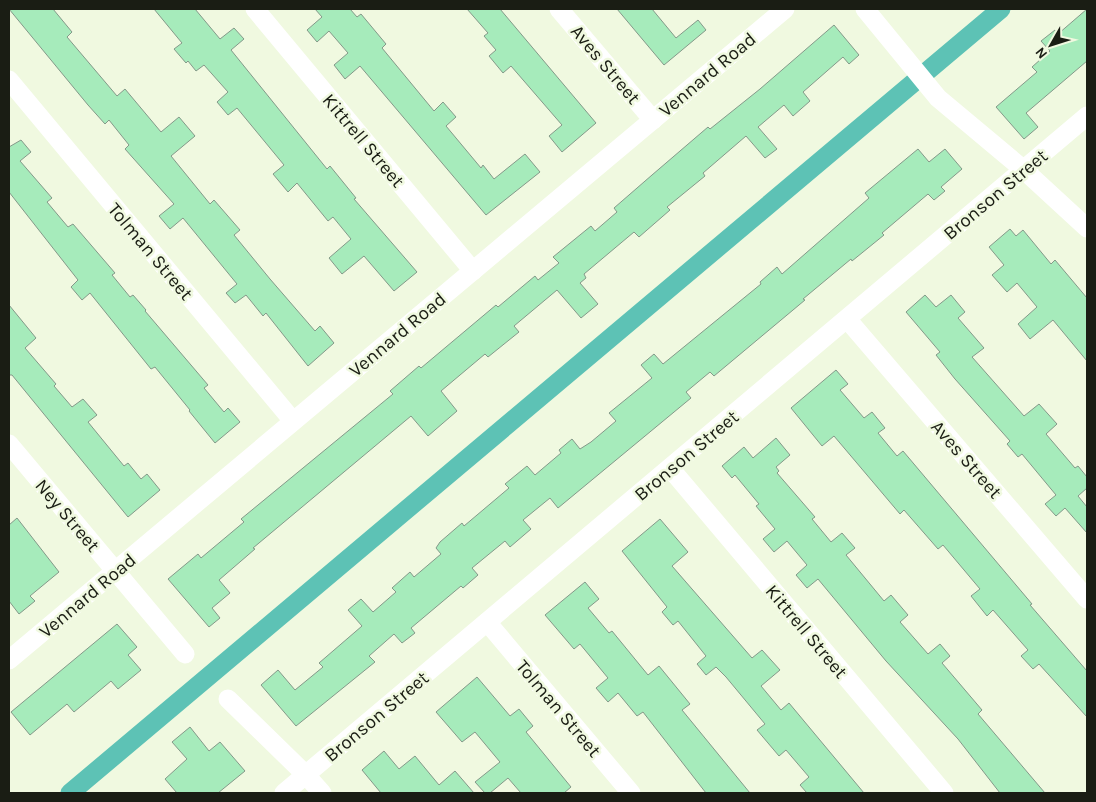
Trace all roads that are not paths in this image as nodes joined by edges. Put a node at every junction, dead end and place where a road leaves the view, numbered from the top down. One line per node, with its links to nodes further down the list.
1 (255, 9): 10 (street, Kittrell Street)
2 (560, 9): 7 (street, Aves Street)
3 (785, 9): 7 (street, Vennard Road)
4 (865, 9): 8 (street)
5 (9, 80): 12 (street, Tolman Street)
6 (1087, 116): 8 (street, Bronson Street)
7 (652, 120): 10 (street, Vennard Road)
8 (1024, 170): 9 (street); 11 (street, Bronson Street)
9 (1087, 228)
10 (473, 271): 12 (street, Vennard Road)
11 (847, 319): 14 (street, Bronson Street); 16 (street, Aves Street)
12 (293, 421): 15 (street, Vennard Road)
13 (9, 444): 15 (street, Ney Street)
14 (670, 468): 17 (street, Bronson Street); 25 (street, Kittrell Street)
15 (115, 571): 18 (street, Ney Street); 19 (street, Vennard Road)
16 (1087, 600)
17 (487, 622): 21 (street, Bronson Street); 24 (street, Tolman Street)
18 (185, 654)
19 (9, 660)
20 (228, 699): 21 (street)
21 (306, 775): 22 (street, Bronson Street); 23 (street)
22 (284, 793)
23 (322, 793)
24 (631, 793)
25 (944, 793)

